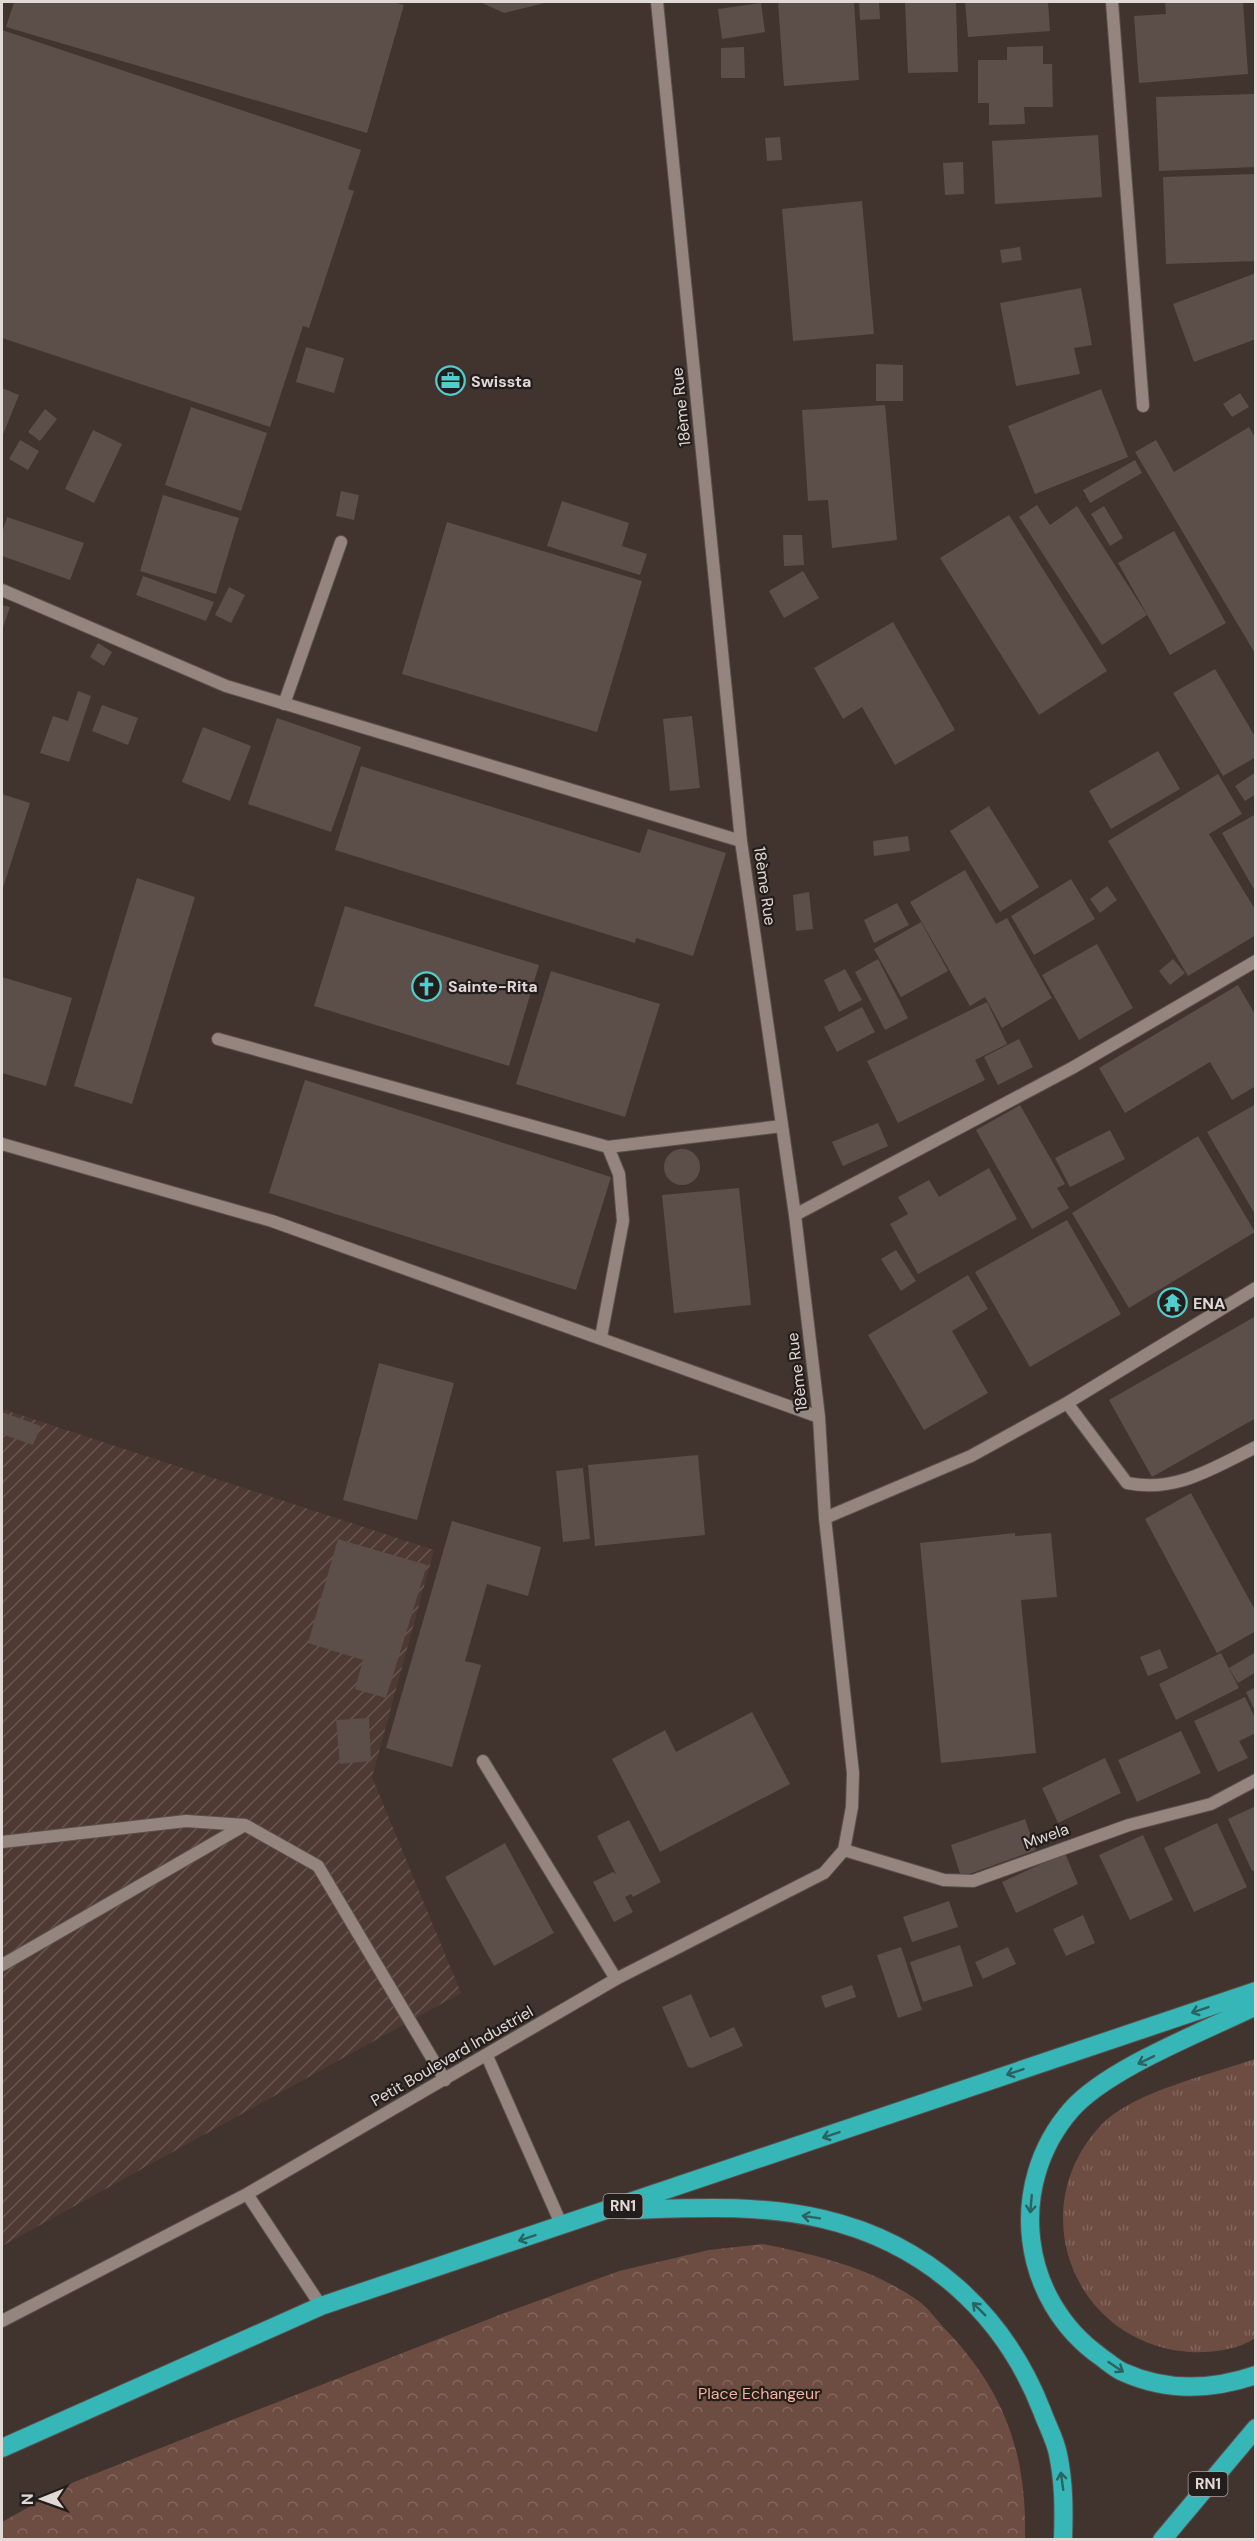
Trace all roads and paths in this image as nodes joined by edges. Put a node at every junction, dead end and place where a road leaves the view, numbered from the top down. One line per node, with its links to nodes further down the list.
1 (657, 2): 7 (street, 18ème Rue)
2 (1112, 2): 3 (street)
3 (1143, 406)
4 (341, 542): 6 (street)
5 (2, 590): 6 (street)
6 (284, 704): 7 (street)
7 (741, 841): 10 (street, 18ème Rue)
8 (1256, 961): 13 (street)
9 (218, 1039): 12 (street)
10 (782, 1126): 12 (street); 13 (street, 18ème Rue)
11 (2, 1144): 15 (street)
12 (608, 1147): 15 (street)
13 (795, 1215): 17 (street, 18ème Rue)
14 (1256, 1288): 16 (street)
15 (601, 1337): 17 (street)
16 (1067, 1403): 18 (street); 19 (street)
17 (819, 1417): 19 (street, 18ème Rue)
18 (1256, 1447)
19 (825, 1518): 24 (street, 18ème Rue)
20 (483, 1761): 26 (street)
21 (1256, 1780): 24 (street, Mwela)
22 (245, 1825): 23 (street); 25 (street); 30 (street)
23 (2, 1842)
24 (844, 1850): 26 (street, Petit Boulevard Industriel)
25 (2, 1965)
26 (616, 1979): 29 (street, Petit Boulevard Industriel)
27 (1256, 1991): 32 (highway, RN1, one-way to 32)
28 (1256, 2006): 36 (highway, one-way to 36)
29 (487, 2056): 30 (street, Petit Boulevard Industriel); 33 (street)
30 (445, 2080): 31 (street, Petit Boulevard Industriel)
31 (247, 2194): 34 (street); 35 (street, Petit Boulevard Industriel)
32 (609, 2210): 33 (highway, RN1); 39 (highway, one-way to 32)
33 (562, 2226): 34 (highway, RN1, one-way to 34)
34 (321, 2306): 38 (highway, RN1)
35 (2, 2321)
36 (1256, 2375)
37 (1255, 2429): 40 (highway, RN1)
38 (2, 2448)
39 (1063, 2540)
40 (1162, 2540)

